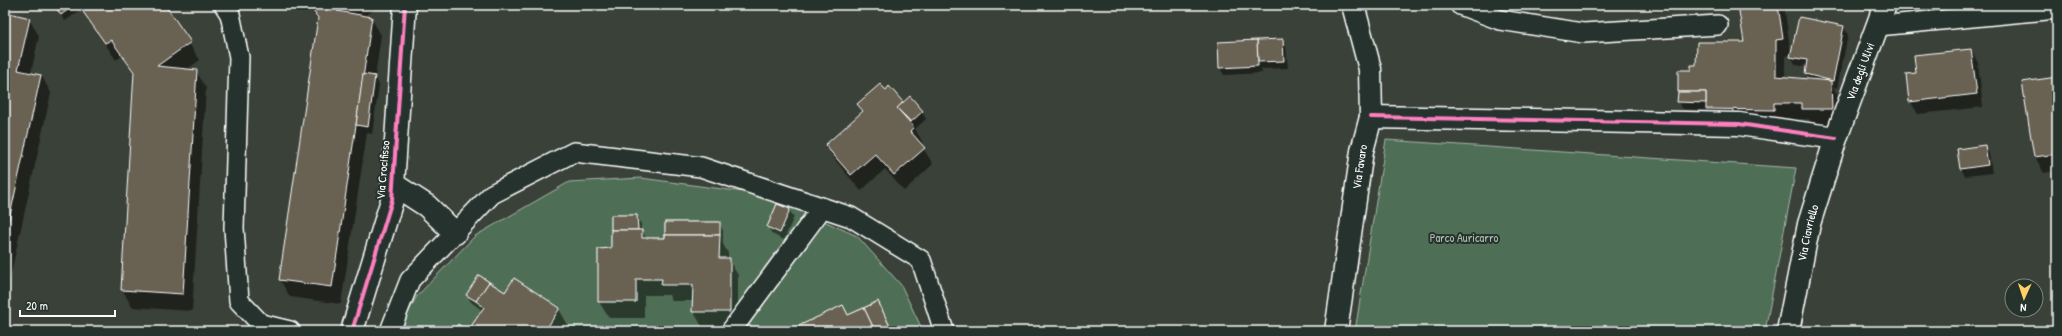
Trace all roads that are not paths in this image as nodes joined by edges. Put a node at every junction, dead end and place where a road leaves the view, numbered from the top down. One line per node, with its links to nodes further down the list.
1 (224, 5): 14 (lane)
2 (405, 5): 11 (street, Via Crocifisso)
3 (1353, 5): 9 (street, Via Favaro)
4 (1460, 5): 7 (lane)
5 (1885, 5): 8 (street, Via degli Ulivi)
6 (2057, 9): 8 (lane)
7 (1718, 25)
8 (1878, 26): 10 (street, Via degli Ulivi)
9 (1372, 117): 10 (street); 19 (street, Via Favaro)
10 (1836, 138): 20 (street, Via Ciavriello)
11 (393, 184): 13 (street); 15 (street, Via Crocifisso)
12 (822, 208): 13 (lane); 17 (lane); 18 (lane)
13 (455, 233): 16 (lane)
14 (290, 331)
15 (352, 331)
16 (390, 331)
17 (731, 331)
18 (944, 331)
19 (1336, 331)
20 (1788, 331)

